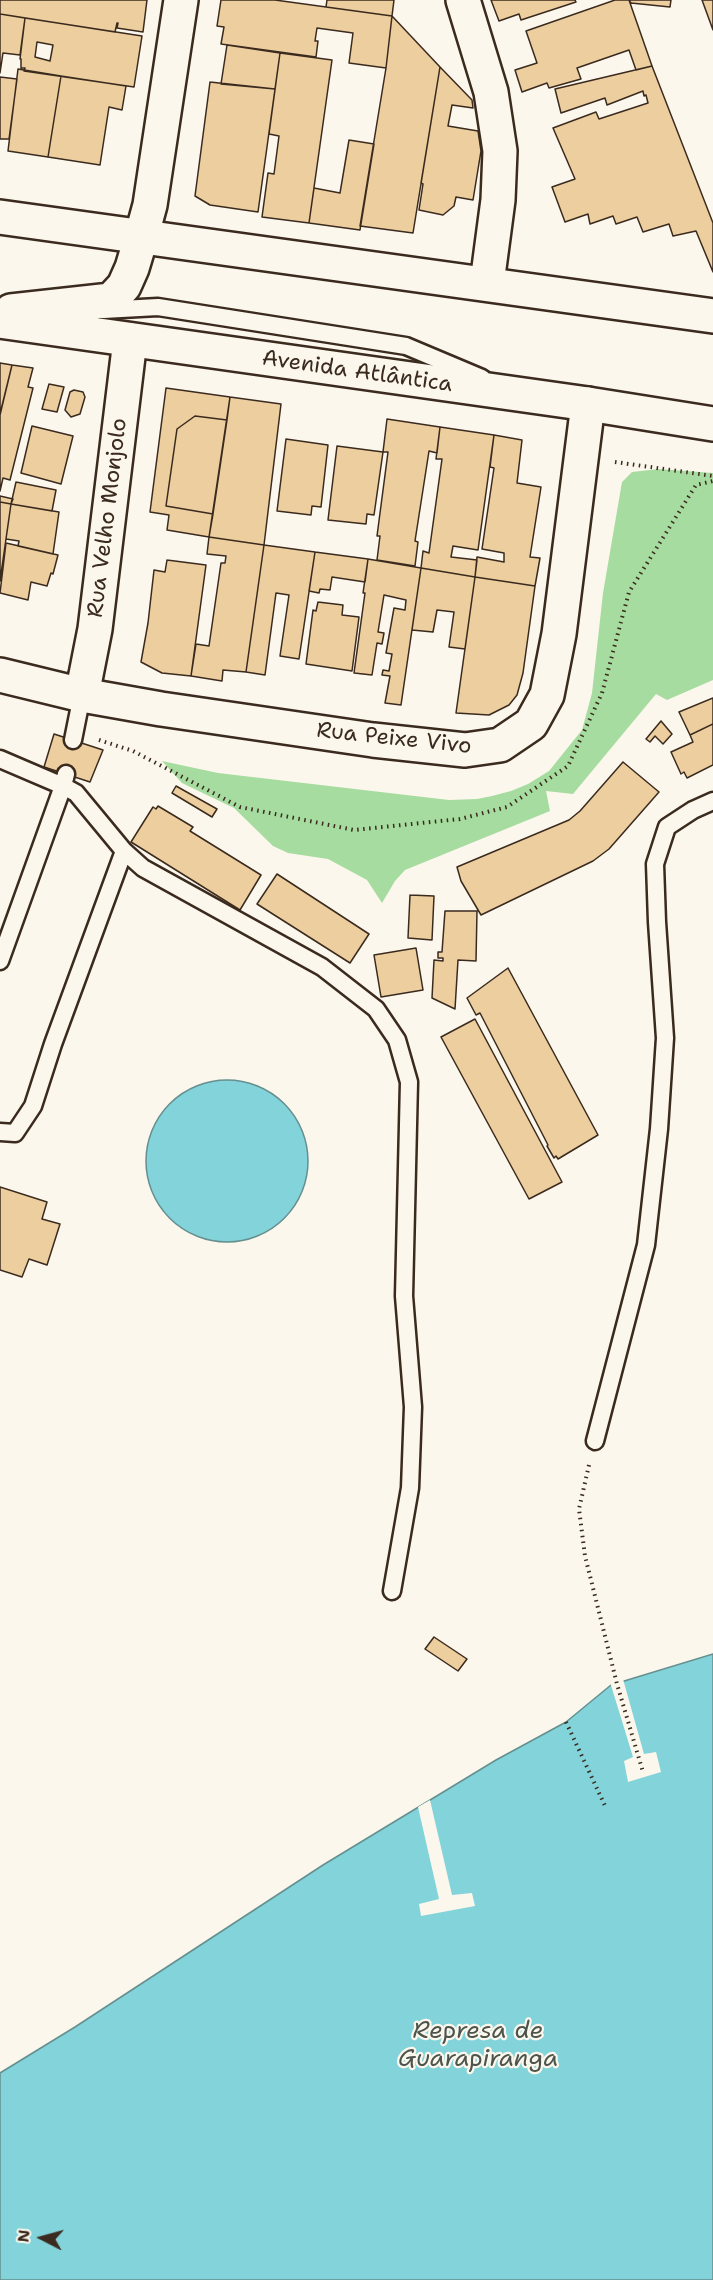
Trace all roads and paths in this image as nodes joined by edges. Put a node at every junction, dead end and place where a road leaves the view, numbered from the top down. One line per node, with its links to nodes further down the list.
1 (181, 0): 4 (street)
2 (463, 0): 5 (street)
3 (0, 217): 4 (street)
4 (141, 237): 5 (street); 6 (street)
5 (487, 283): 7 (street)
6 (0, 313): 10 (lane)
7 (713, 315)
8 (0, 321): 9 (street, Avenida Atlântica)
9 (130, 340): 10 (street, Avenida Atlântica); 16 (street, Rua Velho Monjolo)
10 (525, 395): 11 (street, Avenida Atlântica)
11 (588, 404): 12 (street, Avenida Atlântica); 13 (street, Rua Peixe Vivo)
12 (713, 424)
13 (582, 457): 14 (path); 16 (street, Rua Peixe Vivo)
14 (713, 476)
15 (0, 675): 16 (street, Rua Peixe Vivo)
16 (82, 695): 17 (lane)
17 (73, 740)
18 (0, 759): 19 (lane)
19 (65, 780): 21 (lane); 22 (lane)
20 (713, 801): 24 (lane)
21 (124, 851): 23 (lane); 25 (lane)
22 (0, 961)
23 (0, 1132)
24 (595, 1441): 27 (path)
25 (392, 1591)
26 (566, 1722): 28 (path)
27 (644, 1772)
28 (606, 1808)

